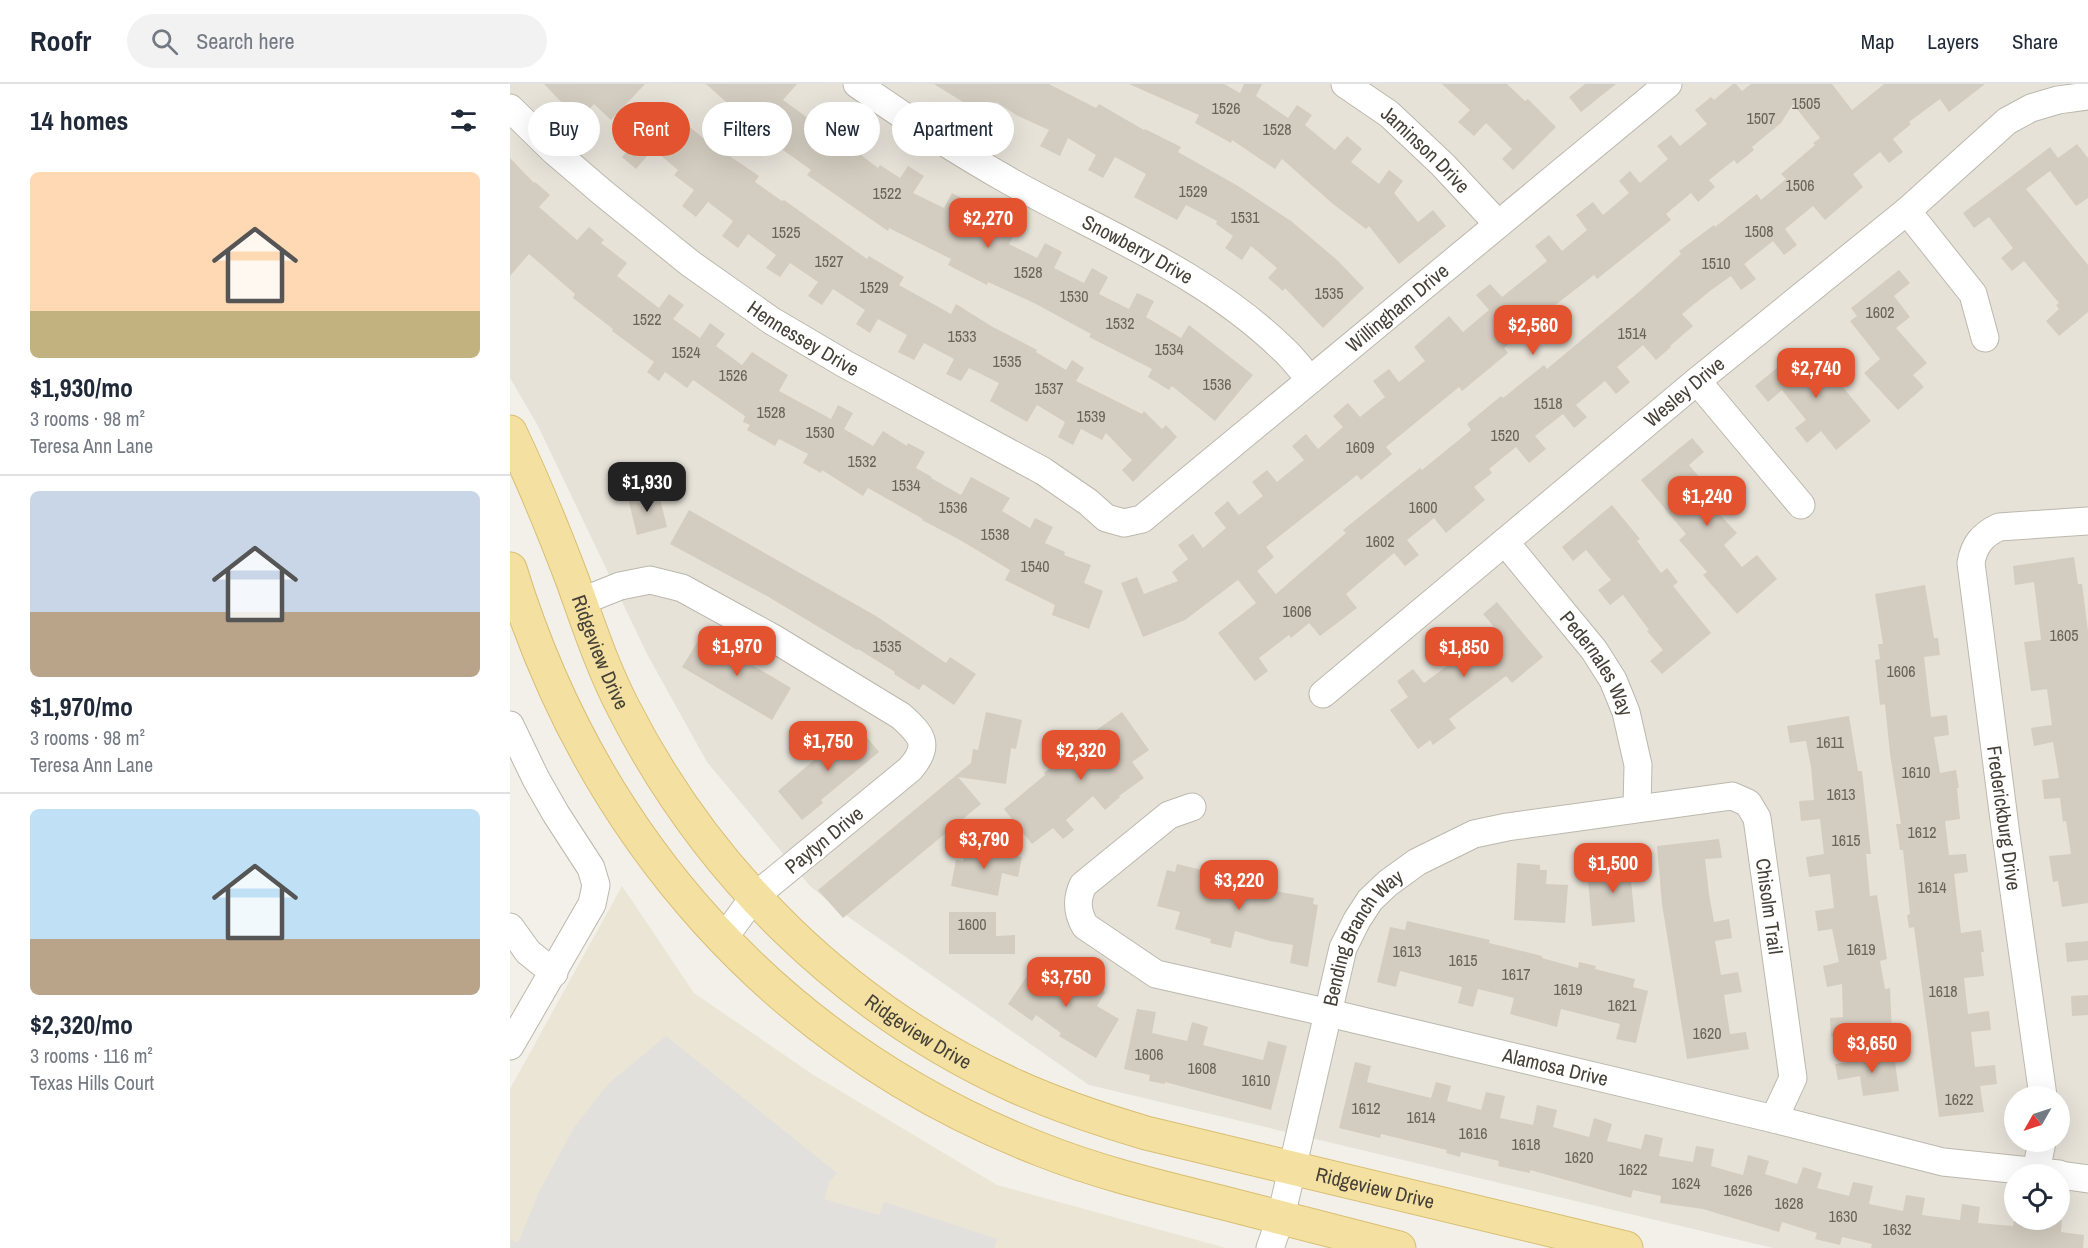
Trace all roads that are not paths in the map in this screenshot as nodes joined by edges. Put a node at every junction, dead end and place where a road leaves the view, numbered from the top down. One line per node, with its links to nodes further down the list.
1 (857, 84): 9 (street, Snowberry Drive)
2 (1345, 84): 7 (street, Jaminson Drive)
3 (1668, 84): 7 (street, Willingham Drive)
4 (2088, 96): 6 (street, Wesley Drive)
5 (510, 108): 14 (street, Hennessey Drive)
6 (1907, 212): 8 (street); 10 (street, Wesley Drive)
7 (1498, 224): 9 (street, Willingham Drive)
8 (1985, 338)
9 (1310, 380): 14 (street, Willingham Drive)
10 (1697, 381): 12 (street); 15 (street, Wesley Drive)
11 (510, 432): 17 (main road, Ridgeview Drive)
12 (1801, 505)
13 (2088, 521): 28 (street, Frederickburg Drive)
14 (1124, 523)
15 (1506, 542): 18 (street, Wesley Drive); 21 (street, Pedernales Way)
16 (510, 569): 24 (main road)
17 (580, 602): 22 (main road, Ridgeview Drive); 22 (street, Paytyn Drive)
18 (1323, 694)
19 (510, 725): 25 (street)
20 (1192, 807): 26 (street, Alamosa Drive)
21 (1638, 808): 26 (street, Bending Branch Way); 29 (street, Chisolm Trail)
22 (754, 897): 24 (street, Paytyn Drive); 30 (main road, Ridgeview Drive)
23 (510, 927): 25 (street)
24 (723, 939): 34 (main road)
25 (554, 973): 27 (street)
26 (1329, 1013): 29 (street, Alamosa Drive); 30 (street, Bending Branch Way)
27 (510, 1046)
28 (2042, 1086)
29 (1774, 1119): 31 (street, Alamosa Drive)
30 (1293, 1168): 34 (street, Bending Branch Way); 37 (main road, Ridgeview Drive)
31 (2004, 1168)
32 (2070, 1176): 33 (street, Alamosa Drive)
33 (2088, 1179)
34 (1281, 1217): 35 (street, Bending Branch Way); 36 (main road)
35 (1270, 1248)
36 (1399, 1248)
37 (1626, 1248)

